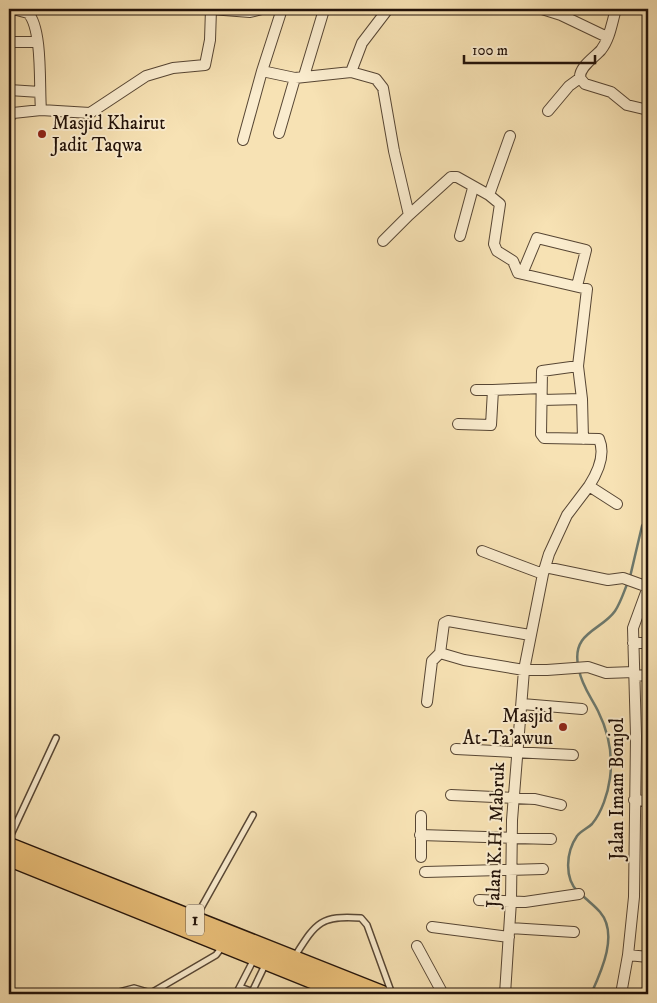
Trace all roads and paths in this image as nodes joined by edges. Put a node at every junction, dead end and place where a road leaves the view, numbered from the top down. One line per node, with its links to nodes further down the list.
1 (13, 9): 10 (street)
2 (262, 9): 17 (street)
3 (281, 9): 11 (street)
4 (388, 9): 12 (street)
5 (542, 9): 8 (street)
6 (616, 9): 8 (street)
7 (322, 14): 13 (street)
8 (607, 37): 14 (street)
9 (9, 42): 10 (street)
10 (37, 42): 16 (street)
11 (262, 71): 13 (street); 23 (street)
12 (351, 72): 13 (street); 26 (street)
13 (300, 77): 21 (street)
14 (580, 78): 18 (street); 19 (street)
15 (9, 90): 16 (street)
16 (40, 92): 17 (street)
17 (40, 110): 20 (street)
18 (648, 110)
19 (548, 111)
20 (9, 118)
21 (278, 134)
22 (510, 136): 25 (street)
23 (243, 140)
24 (473, 188): 25 (street); 26 (street); 27 (street)
25 (489, 195): 29 (street)
26 (409, 215): 28 (street)
27 (460, 236)
28 (383, 241)
29 (522, 274): 30 (street); 30 (street)
30 (577, 286): 31 (street)
31 (578, 366): 32 (street); 35 (street)
32 (541, 388): 34 (street); 36 (street)
33 (476, 390): 34 (street)
34 (493, 390): 37 (street)
35 (582, 399): 36 (street); 38 (street)
36 (542, 400): 38 (street)
37 (458, 424)
38 (583, 438): 39 (street, Jalan K.H. Mabruk)
39 (590, 486): 40 (street); 42 (street, Jalan K.H. Mabruk)
40 (617, 504)
41 (482, 550): 42 (street)
42 (544, 570): 43 (street); 44 (street, Jalan K.H. Mabruk)
43 (648, 587): 45 (street, Jalan Imam Bonjol)
44 (530, 635): 47 (street); 48 (street, Jalan K.H. Mabruk)
45 (633, 643): 46 (street); 49 (street, Jalan Imam Bonjol)
46 (648, 643)
47 (440, 653): 48 (street); 51 (street)
48 (524, 670): 49 (street); 52 (street, Jalan K.H. Mabruk)
49 (634, 674): 50 (street); 60 (street, Jalan Imam Bonjol)
50 (648, 675)
51 (427, 702)
52 (522, 704): 53 (street); 56 (street, Jalan K.H. Mabruk)
53 (582, 709)
54 (56, 738): 67 (lane)
55 (456, 749): 56 (street)
56 (518, 754): 57 (street); 59 (street, Jalan K.H. Mabruk)
57 (574, 755)
58 (451, 795): 59 (street)
59 (514, 799): 62 (street); 66 (street, Jalan K.H. Mabruk)
60 (634, 800): 61 (street); 84 (street, Jalan Imam Bonjol)
61 (648, 801)
62 (561, 805)
63 (253, 815): 78 (lane)
64 (421, 816): 65 (street)
65 (420, 835): 66 (street); 70 (street)
66 (512, 837): 68 (street); 72 (street, Jalan K.H. Mabruk)
67 (9, 839)
68 (551, 839)
69 (9, 846): 78 (highway, 1)
70 (421, 857)
71 (9, 858): 82 (highway, 1)
72 (512, 869): 73 (street); 74 (street); 77 (street, Jalan K.H. Mabruk)
73 (543, 869)
74 (424, 872)
75 (579, 894): 77 (street)
76 (479, 900): 77 (street)
77 (511, 901): 81 (street, Jalan K.H. Mabruk)
78 (195, 919): 86 (highway, 1)
79 (432, 927): 81 (street)
80 (574, 932): 81 (street)
81 (510, 933): 97 (street, Jalan K.H. Mabruk)
82 (223, 945): 87 (highway, 1); 90 (lane)
83 (417, 946): 96 (street)
84 (628, 955): 85 (street); 98 (street, Jalan Imam Bonjol)
85 (648, 957)
86 (293, 959): 94 (highway, 1); 95 (lane)
87 (260, 960): 88 (lane); 89 (lane); 93 (highway, 1)
88 (240, 987): 89 (lane); 91 (lane)
89 (252, 993): 92 (lane)
90 (111, 994)
91 (236, 994)
92 (259, 994)
93 (346, 994)
94 (382, 994)
95 (392, 994)
96 (442, 994)
97 (505, 994)
98 (621, 994)

